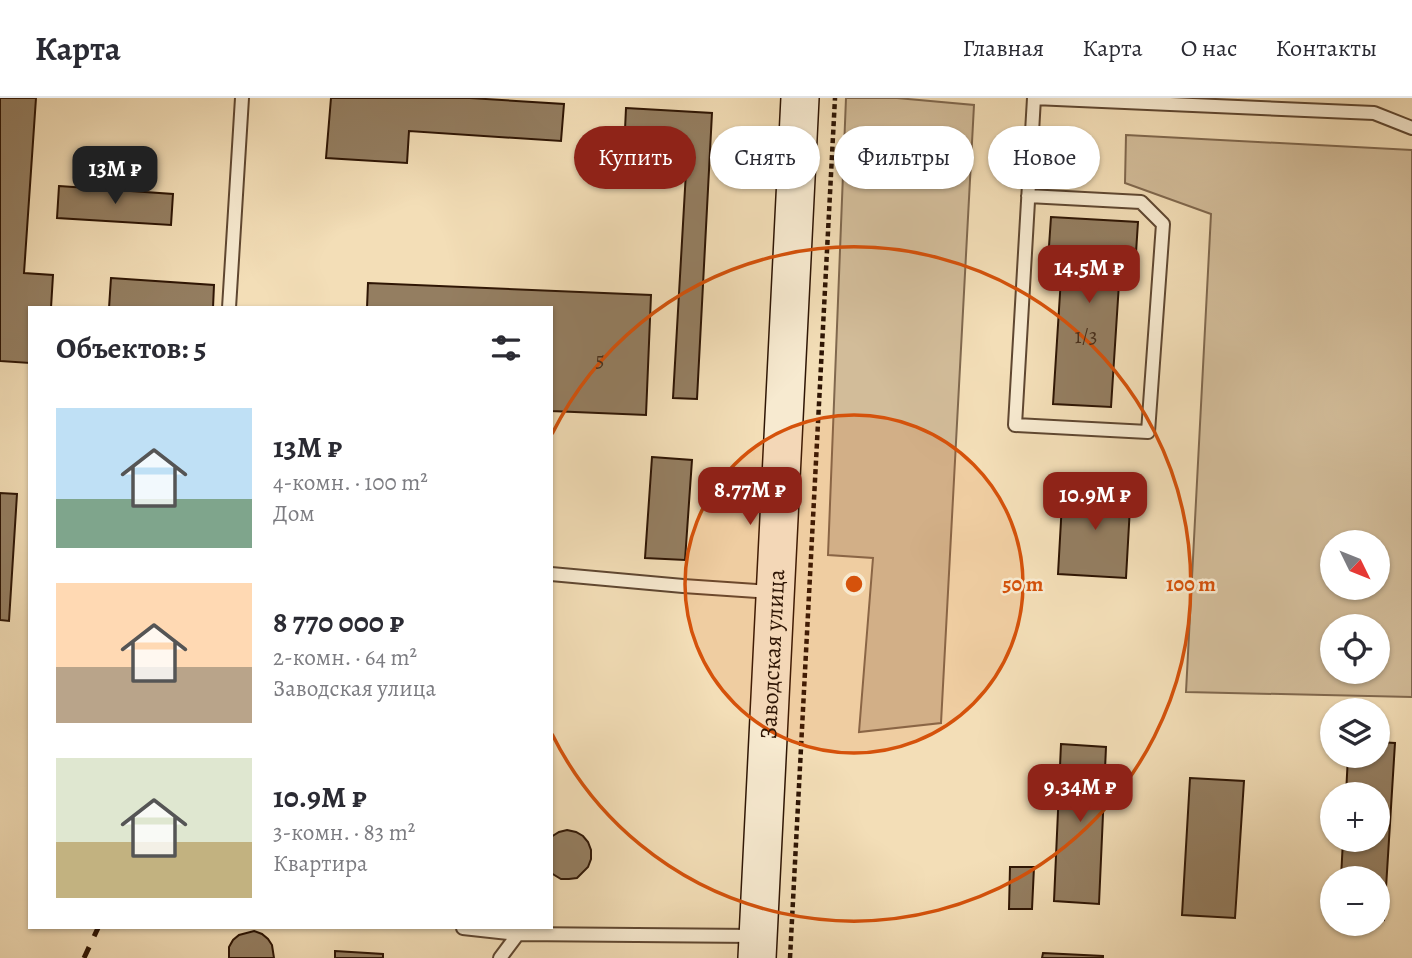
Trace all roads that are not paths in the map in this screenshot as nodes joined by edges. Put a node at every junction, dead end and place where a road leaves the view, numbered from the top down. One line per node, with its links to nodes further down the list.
1 (242, 98): 7 (lane)
2 (800, 98): 9 (main road, Заводская улица)
3 (1034, 98): 4 (lane); 6 (lane)
4 (1333, 104): 5 (lane)
5 (1412, 128)
6 (1028, 196): 6 (lane)
7 (229, 306)
8 (553, 574): 9 (lane)
9 (775, 592): 12 (main road, Заводская улица)
10 (472, 929): 11 (lane)
11 (519, 934): 12 (lane); 13 (lane)
12 (758, 947)
13 (500, 958)

